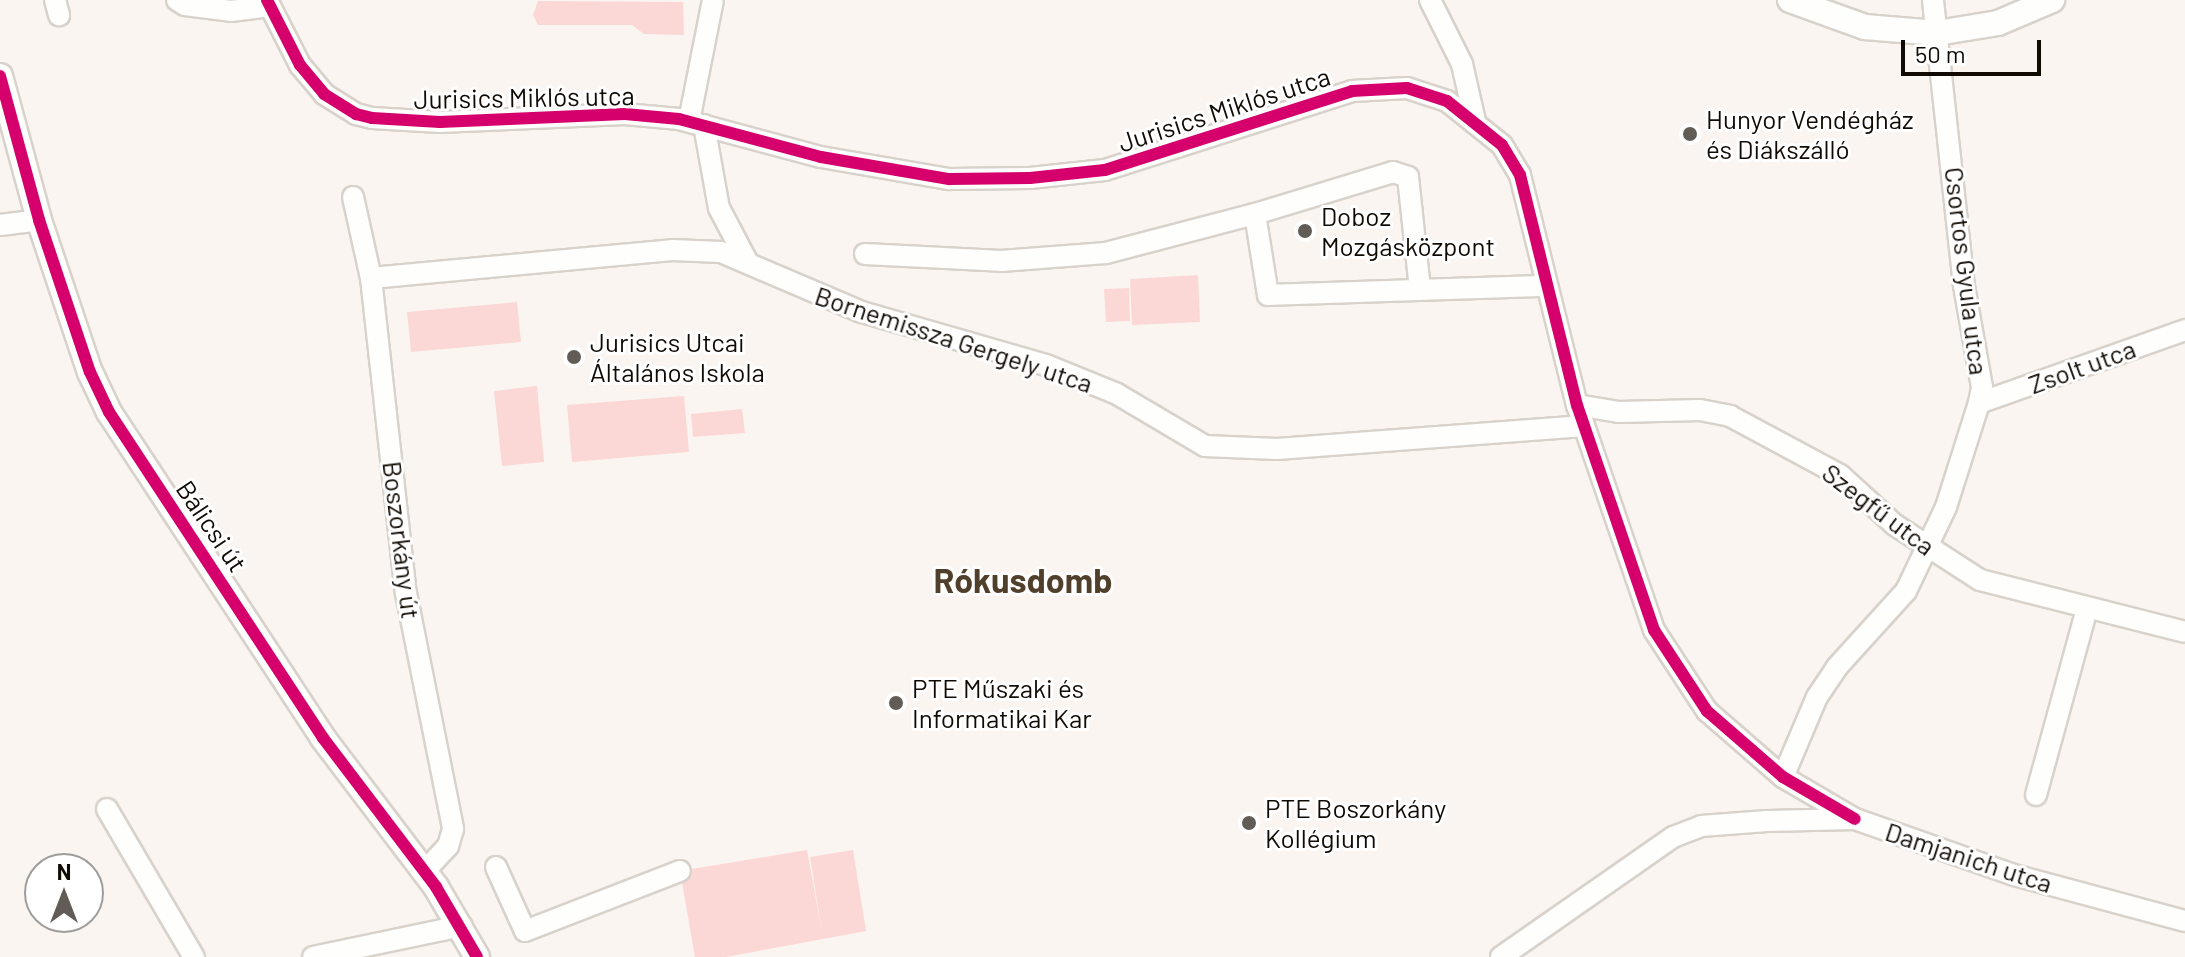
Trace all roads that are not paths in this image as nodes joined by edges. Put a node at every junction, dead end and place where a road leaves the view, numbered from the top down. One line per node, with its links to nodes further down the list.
1 (177, 0): 7 (street)
2 (713, 0): 11 (street)
3 (1430, 0): 10 (street)
4 (1790, 0): 8 (street)
5 (1933, 0): 8 (street, Csortos Gyula utca)
6 (2052, 0): 8 (street)
7 (268, 3): 11 (street, Jurisics Miklós utca)
8 (1937, 33): 22 (street, Csortos Gyula utca)
9 (0, 76): 14 (street, Bálicsi út)
10 (1475, 121): 11 (street, Jurisics Miklós utca); 19 (street, Jurisics Miklós utca)
11 (696, 123): 17 (street)
12 (353, 197): 18 (street, Boszorkány út)
13 (1255, 214): 16 (street); 20 (street); 20 (street)
14 (39, 220): 15 (street); 34 (street, Bálicsi út)
15 (0, 225)
16 (865, 254)
17 (748, 263): 18 (street); 24 (street, Bornemissza Gergely utca)
18 (371, 278): 34 (street, Boszorkány út)
19 (1545, 286): 20 (street); 23 (street, Jurisics Miklós utca)
20 (1420, 289)
21 (2185, 330): 22 (street, Zsolt utca)
22 (1979, 403): 25 (street, Csortos Gyula utca)
23 (1577, 405): 24 (street, Jurisics Miklós utca); 25 (street, Szegfű utca)
24 (1584, 426): 28 (street, Jurisics Miklós utca)
25 (1928, 548): 26 (street, Szegfű utca); 28 (street, Csortos Gyula utca)
26 (2087, 609): 27 (street, Szegfű utca); 29 (street)
27 (2185, 632)
28 (1783, 777): 31 (street, Jurisics Miklós utca)
29 (2036, 795)
30 (107, 809): 37 (street)
31 (1855, 819): 35 (street, Damjanich utca); 40 (street, Damjanich utca)
32 (496, 867): 33 (street)
33 (680, 871)
34 (424, 872): 36 (street, Bálicsi út)
35 (2185, 921)
36 (462, 926): 38 (street); 39 (street, Bálicsi út)
37 (194, 957)
38 (313, 957)
39 (477, 957)
40 (1501, 957)

